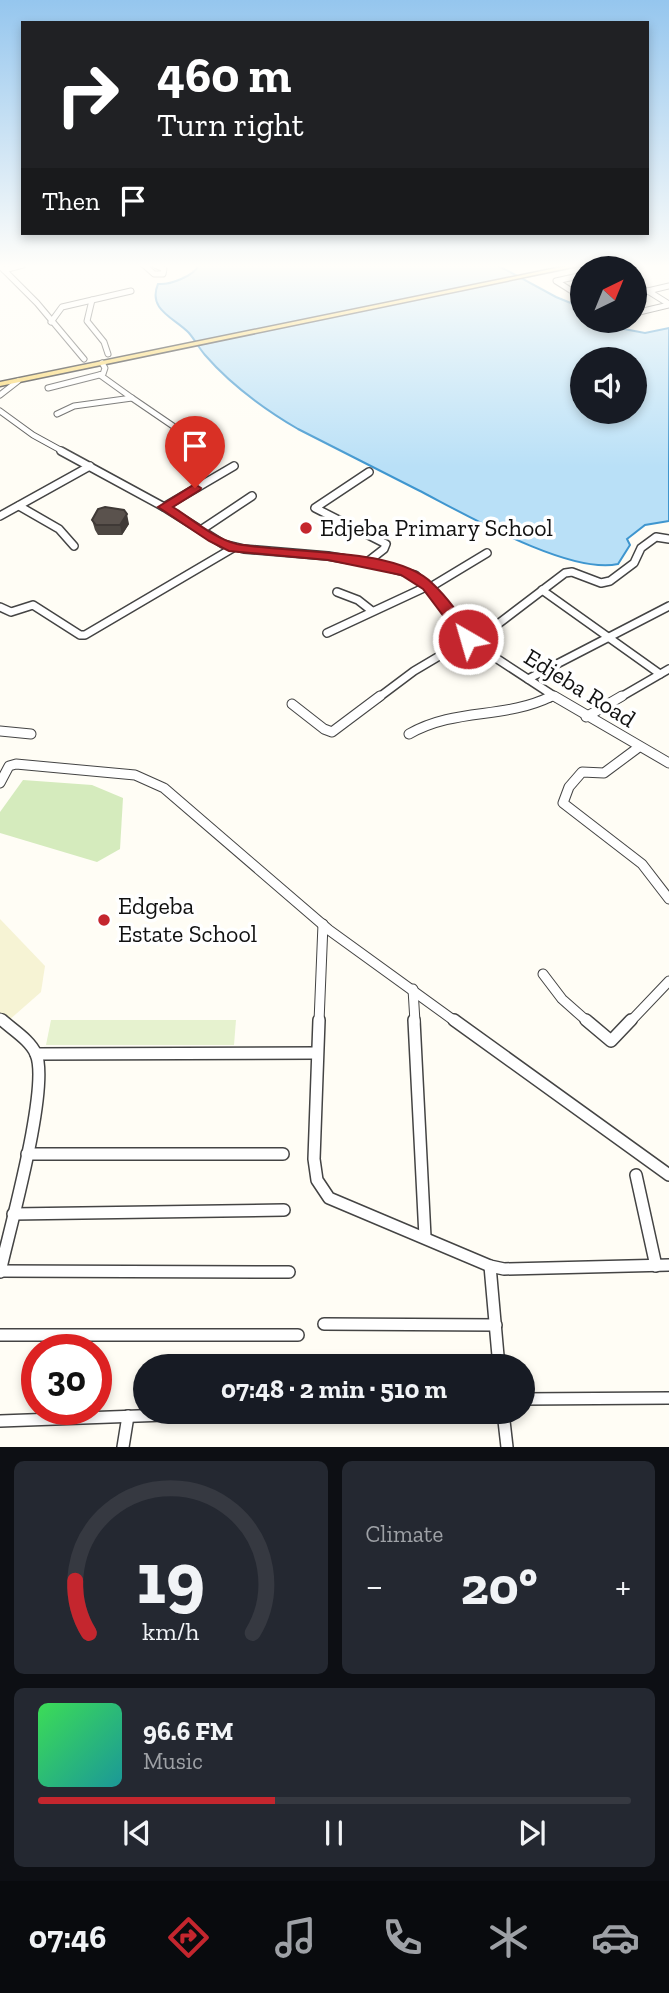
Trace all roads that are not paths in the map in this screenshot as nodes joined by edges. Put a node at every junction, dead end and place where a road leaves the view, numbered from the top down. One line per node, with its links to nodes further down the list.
1 (60, 333): 6 (street)
2 (97, 333): 5 (street)
3 (231, 333): 4 (main road)
4 (192, 341): 5 (main road); 7 (main road)
5 (108, 354): 6 (main road)
6 (84, 359): 9 (main road)
7 (102, 363): 8 (street); 11 (main road)
8 (100, 375): 10 (street); 12 (street)
9 (0, 376)
10 (48, 388)
11 (2, 390)
12 (132, 398): 14 (street); 15 (street)
13 (0, 411): 16 (street, Edjeba Road)
14 (57, 414)
15 (173, 426)
16 (90, 466): 20 (street); 21 (street, Edjeba Road)
17 (234, 466): 21 (street)
18 (369, 472): 28 (street)
19 (253, 496): 23 (street)
20 (19, 506): 22 (street); 25 (street)
21 (164, 507): 23 (street, Edjeba Road)
22 (0, 516)
23 (201, 530): 26 (street, Edjeba Road)
24 (669, 539): 30 (street)
25 (74, 546)
26 (233, 548): 28 (street, Edjeba Road); 32 (street)
27 (487, 552): 29 (street)
28 (366, 563): 29 (street, Edjeba Road)
29 (429, 587): 34 (street); 37 (street, Edjeba Road)
30 (542, 590): 36 (street); 37 (street)
31 (337, 592): 34 (street)
32 (0, 607)
33 (669, 607): 36 (street)
34 (372, 611): 35 (street)
35 (327, 633)
36 (607, 637): 39 (street); 40 (street)
37 (470, 641): 40 (street, Edjeba Road); 42 (street)
38 (669, 669): 39 (street)
39 (660, 674): 43 (street)
40 (527, 679): 41 (street, Edjeba Road)
41 (553, 696): 43 (street, Edjeba Road); 46 (street)
42 (292, 704)
43 (586, 717): 47 (street, Edjeba Road)
44 (0, 731): 45 (street)
45 (31, 733)
46 (409, 734)
47 (639, 747): 48 (street, Edjeba Road); 51 (street)
48 (668, 760)
49 (5, 765): 50 (street); 52 (street)
50 (0, 783)
51 (669, 899)
52 (323, 924): 55 (street); 57 (street)
53 (543, 974): 54 (street)
54 (669, 982)
55 (413, 989): 62 (street); 65 (street)
56 (0, 1018): 58 (street)
57 (317, 1053): 58 (street); 65 (street)
58 (36, 1054): 59 (street)
59 (27, 1154): 60 (street); 64 (street)
60 (283, 1154)
61 (636, 1175): 68 (street)
62 (669, 1175)
63 (284, 1210): 64 (street)
64 (13, 1214): 69 (street)
65 (425, 1237): 67 (street)
66 (669, 1265): 68 (street)
67 (490, 1266): 68 (street); 72 (street)
68 (656, 1266)
69 (0, 1272): 70 (street)
70 (289, 1272)
71 (324, 1324): 72 (street)
72 (496, 1325): 75 (street)
73 (0, 1335): 74 (street)
74 (298, 1335)
75 (498, 1354)
76 (669, 1398): 77 (street)
77 (535, 1399)
78 (128, 1416): 79 (street); 80 (street); 82 (street)
79 (133, 1416)
80 (0, 1421)
81 (504, 1424): 83 (street)
82 (123, 1447)
83 (506, 1447)

